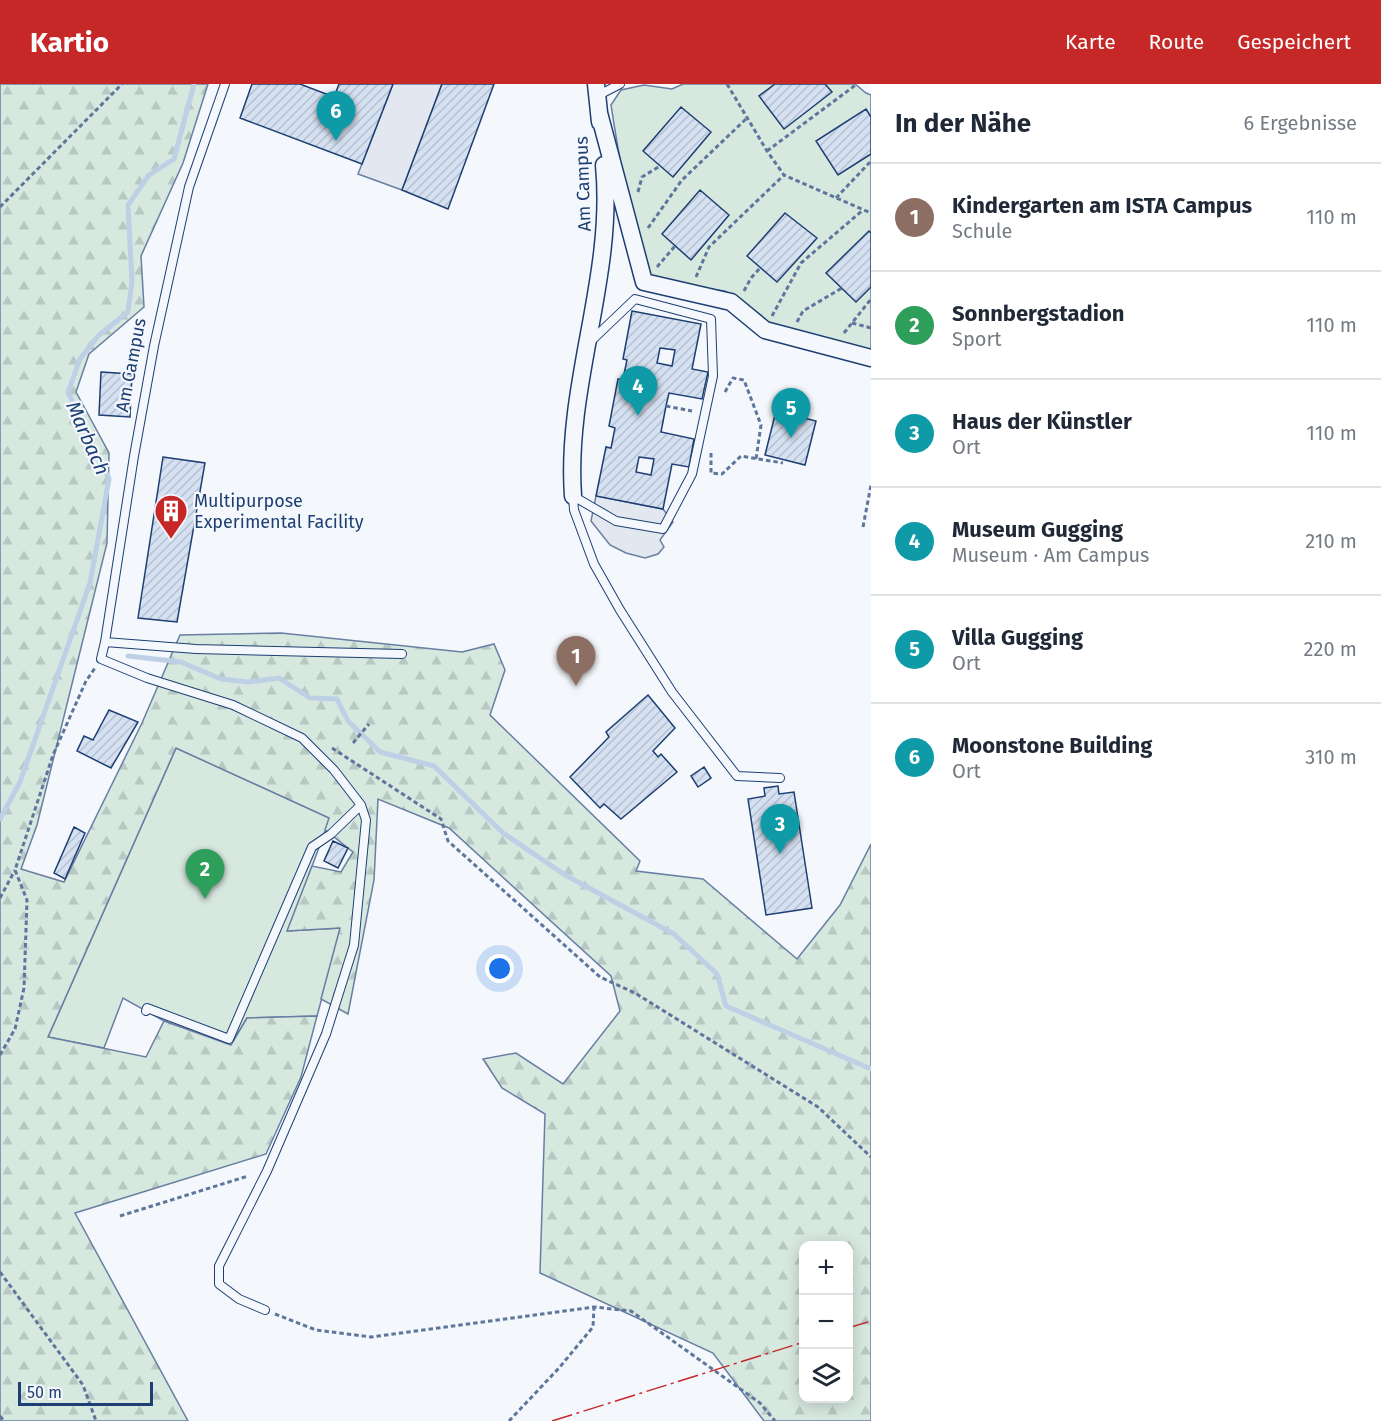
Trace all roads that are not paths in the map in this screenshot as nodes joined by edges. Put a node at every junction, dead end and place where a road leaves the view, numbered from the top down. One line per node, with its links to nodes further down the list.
1 (225, 84): 8 (lane, Am Campus)
2 (620, 84): 3 (lane)
3 (597, 90): 4 (street, Am Campus)
4 (599, 113): 5 (street, Am Campus); 6 (street)
5 (586, 346): 7 (street, Am Campus); 7 (lane)
6 (871, 358)
7 (573, 496): 10 (lane)
8 (105, 642): 9 (lane); 11 (lane, Am Campus)
9 (402, 654)
10 (780, 778)
11 (361, 805): 12 (lane); 13 (lane)
12 (146, 1011)
13 (265, 1310)

